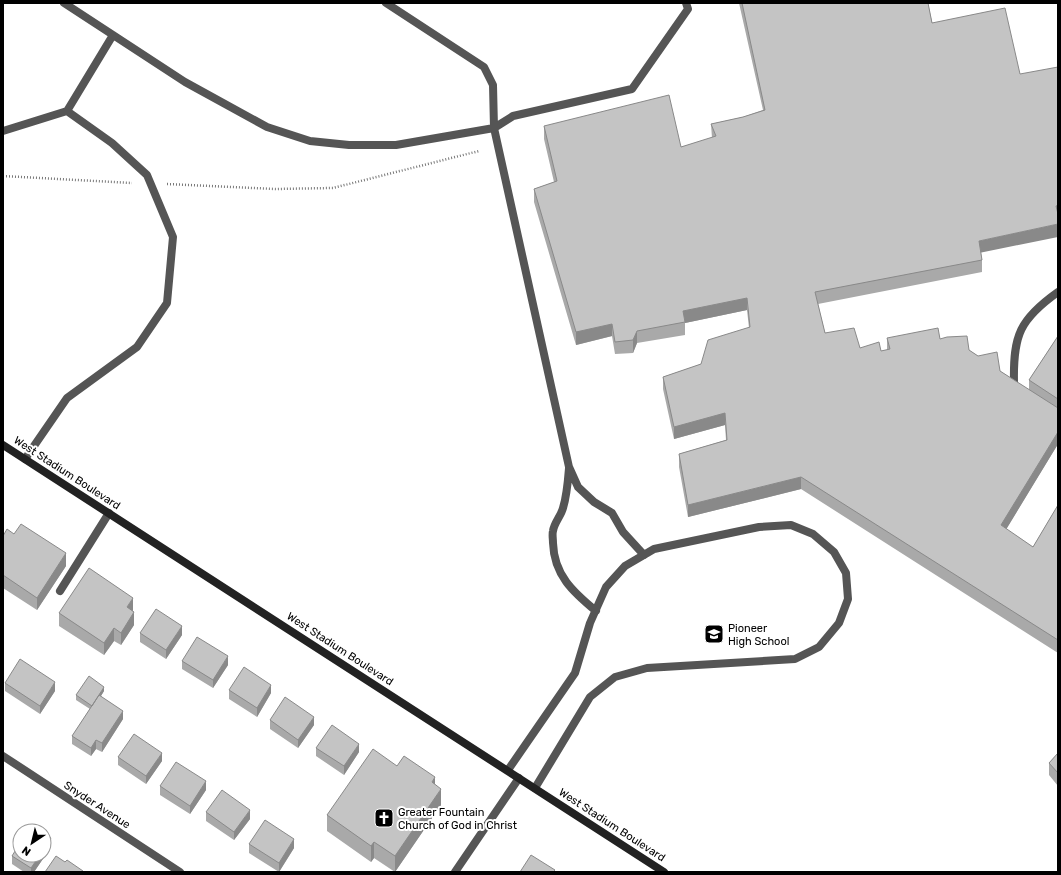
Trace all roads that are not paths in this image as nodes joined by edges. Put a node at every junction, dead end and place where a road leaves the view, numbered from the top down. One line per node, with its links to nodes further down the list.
1 (64, 3): 4 (street)
2 (386, 3): 6 (street)
3 (686, 3): 6 (street)
4 (113, 35): 5 (street); 6 (street)
5 (67, 111): 7 (street); 11 (street)
6 (494, 128): 12 (street)
7 (3, 131)
8 (1058, 292): 9 (street)
9 (1014, 382)
10 (3, 444): 11 (main road, West Stadium Boulevard)
11 (25, 459): 13 (main road, West Stadium Boulevard)
12 (569, 467): 14 (street); 16 (street)
13 (109, 513): 15 (street); 18 (main road, West Stadium Boulevard)
14 (644, 555): 16 (street); 20 (street)
15 (60, 591)
16 (596, 611): 18 (street)
17 (3, 756): 21 (street, Snyder Avenue)
18 (508, 770): 19 (main road, West Stadium Boulevard)
19 (519, 778): 20 (main road, West Stadium Boulevard); 22 (street)
20 (534, 788): 23 (main road, West Stadium Boulevard)
21 (180, 872)
22 (455, 872)
23 (664, 872)

